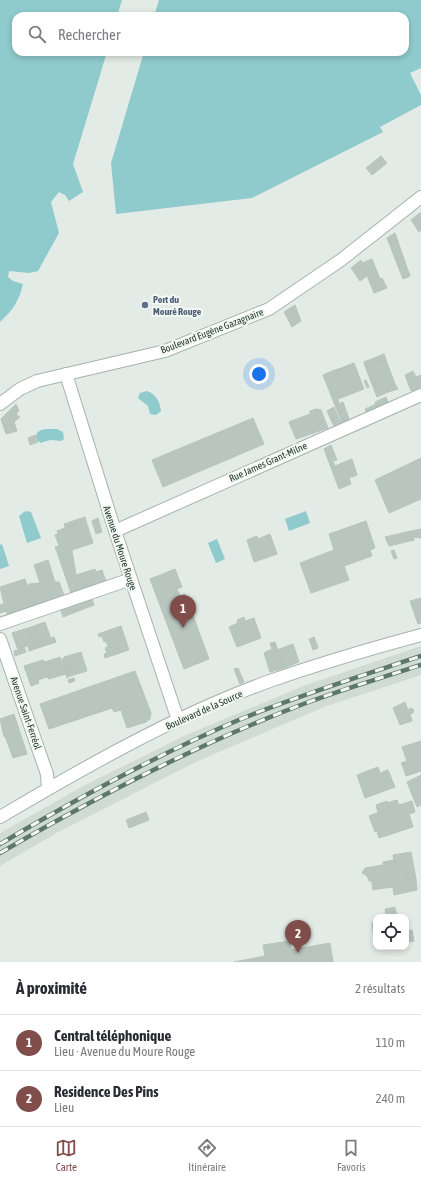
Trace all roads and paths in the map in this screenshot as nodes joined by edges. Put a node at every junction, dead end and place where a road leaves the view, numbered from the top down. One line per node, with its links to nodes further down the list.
1 (421, 197): 2 (street, Boulevard Eugène Gazagnaire)
2 (66, 374): 4 (street, Boulevard Eugène Gazagnaire); 5 (street, Avenue du Moure Rouge)
3 (421, 395): 5 (street, Rue James Grant-Milne)
4 (0, 404)
5 (115, 531): 6 (street, Avenue du Moure Rouge)
6 (131, 579): 7 (street); 11 (street, Avenue du Moure Rouge)
7 (0, 624)
8 (421, 635): 11 (street, Boulevard de la Source)
9 (0, 638): 10 (street, Avenue Saint-Ferréol)
10 (4, 663): 12 (street, Avenue Saint-Ferréol)
11 (178, 720): 12 (street, Boulevard de la Source)
12 (48, 789): 13 (street, Boulevard de la Source)
13 (0, 817)

